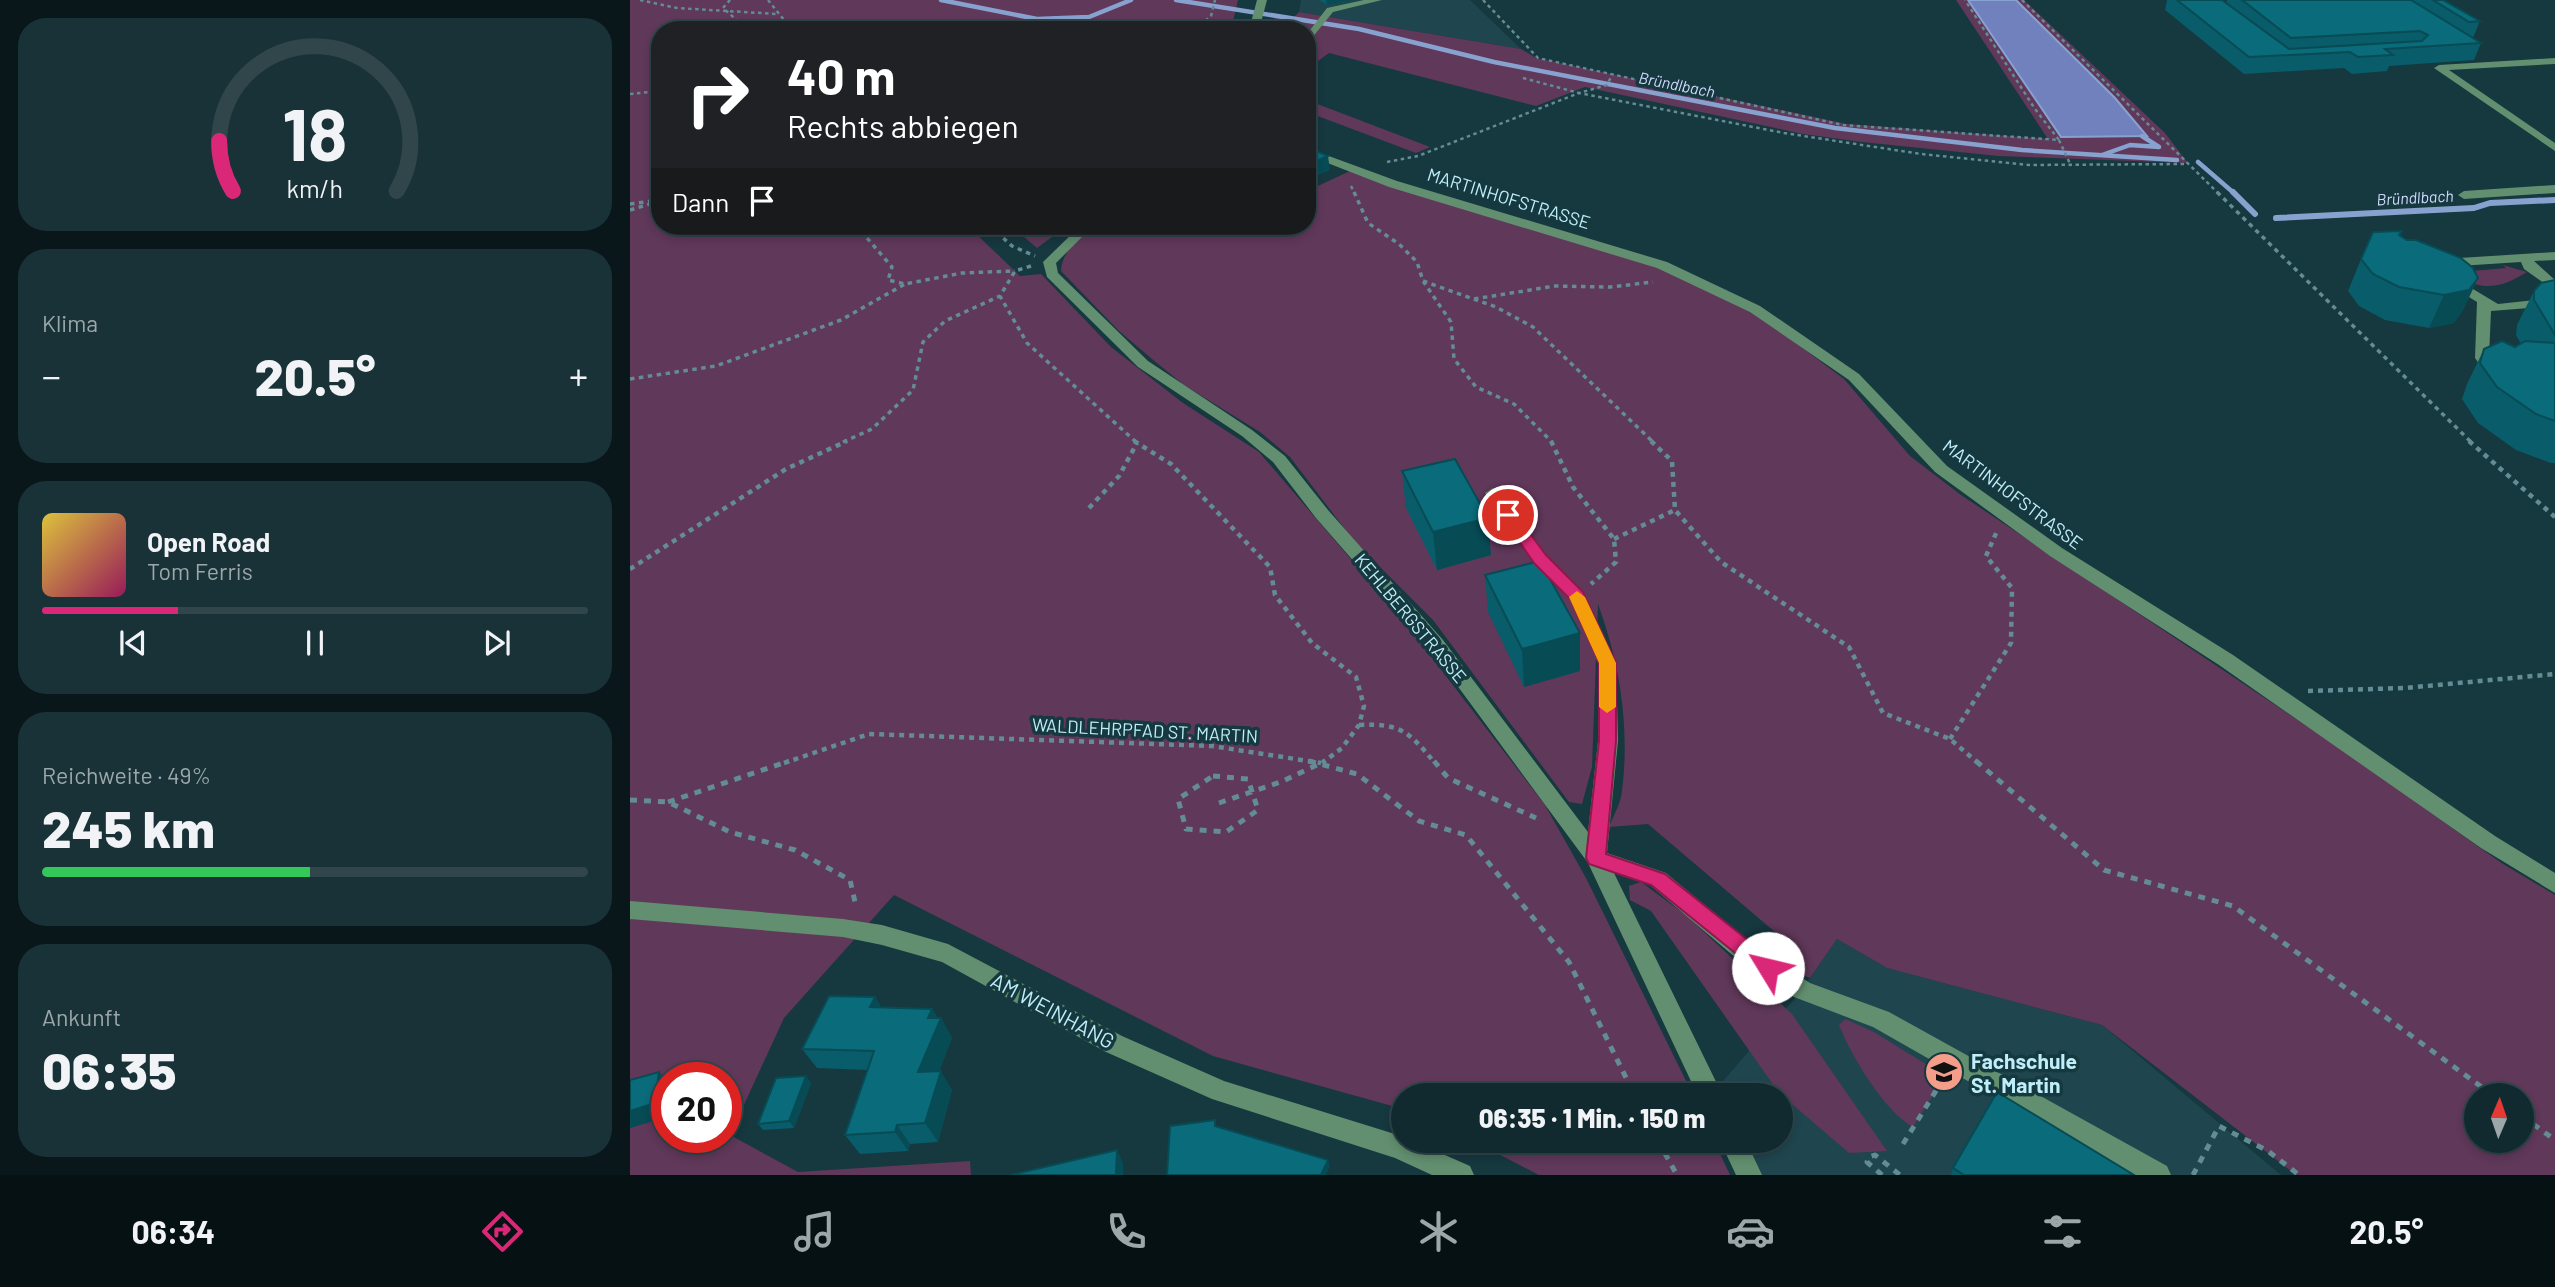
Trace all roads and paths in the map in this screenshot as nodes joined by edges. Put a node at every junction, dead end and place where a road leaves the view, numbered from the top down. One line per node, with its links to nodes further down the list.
1 (640, 0): 9 (path)
2 (730, 0): 9 (path)
3 (768, 0): 10 (path)
4 (1215, 0): 13 (path)
5 (1377, 0): 14 (street)
6 (1483, 0): 18 (path)
7 (1965, 0): 23 (path)
8 (2022, 0): 26 (path)
9 (723, 8): 10 (path); 11 (path)
10 (777, 14): 12 (path)
11 (738, 21)
12 (784, 21)
13 (1206, 21)
14 (1316, 30)
15 (2480, 57): 17 (street)
16 (2555, 61): 17 (street)
17 (2492, 64): 24 (street)
18 (1612, 75): 21 (path); 23 (path)
19 (1523, 78): 21 (path)
20 (651, 92): 22 (path)
21 (1579, 93): 27 (path); 28 (path)
22 (630, 94)
23 (2059, 140): 27 (path)
24 (2555, 148)
25 (1316, 155): 28 (street, MARTINHOFSTRASSE)
26 (2187, 164): 27 (path); 57 (path)
27 (2071, 166)
28 (1354, 170): 42 (street, MARTINHOFSTRASSE); 43 (path)
29 (2555, 189): 30 (street)
30 (2464, 195)
31 (651, 202): 32 (path)
32 (630, 204)
33 (651, 204): 34 (path)
34 (630, 210)
35 (865, 235): 44 (path)
36 (1000, 235): 40 (path)
37 (1078, 235): 40 (street)
38 (2555, 256): 39 (street)
39 (2526, 258): 45 (street); 48 (street)
40 (1049, 262): 41 (path); 70 (street, KEHLBERGSTRASSE)
41 (1015, 271): 44 (path); 46 (path)
42 (1694, 278): 47 (path); 56 (street, MARTINHOFSTRASSE)
43 (1423, 281): 47 (path); 58 (path)
44 (905, 284): 51 (path)
45 (2555, 287)
46 (1000, 296): 52 (path); 59 (path)
47 (1473, 299): 55 (path)
48 (2484, 302): 49 (street); 50 (street)
49 (2555, 302)
50 (2497, 376)
51 (630, 379)
52 (1137, 443): 54 (path); 63 (path)
53 (1493, 494): 60 (street)
54 (1089, 508)
55 (1675, 510): 58 (path); 64 (path)
56 (2005, 513): 62 (street, MARTINHOFSTRASSE); 64 (path)
57 (2555, 517)
58 (1614, 538): 60 (path)
59 (630, 569)
60 (1577, 596): 70 (street)
61 (2555, 674): 62 (path)
62 (2295, 708): 71 (street, MARTINHOFSTRASSE)
63 (1359, 725): 65 (path); 70 (path)
64 (1950, 739): 77 (path)
65 (1321, 763): 66 (path); 68 (path, WALDLEHRPFAD ST. MARTIN); 75 (path, WALDLEHRPFAD ST. MARTIN)
66 (1253, 793): 66 (path); 69 (path)
67 (630, 800): 68 (path, WALDLEHRPFAD ST. MARTIN)
68 (668, 802): 73 (path, WALDLEHRPFAD ST. MARTIN)
69 (1219, 803)
70 (1590, 849): 74 (street); 76 (street, KEHLBERGSTRASSE)
71 (2555, 884)
72 (630, 910): 73 (street, AM WEINHANG)
73 (843, 928): 83 (street, AM WEINHANG)
74 (1955, 1059): 80 (path); 88 (street)
75 (1629, 1083)
76 (1705, 1083)
77 (2476, 1083)
78 (2534, 1125): 79 (path)
79 (2555, 1140)
80 (1903, 1144)
81 (1665, 1153): 84 (path)
82 (1739, 1153): 85 (street)
83 (1461, 1175)
84 (1677, 1175)
85 (1749, 1175)
86 (1882, 1175): 87 (path)
87 (1900, 1175)
88 (2158, 1175)
89 (2193, 1175): 90 (path)
90 (2299, 1175)

